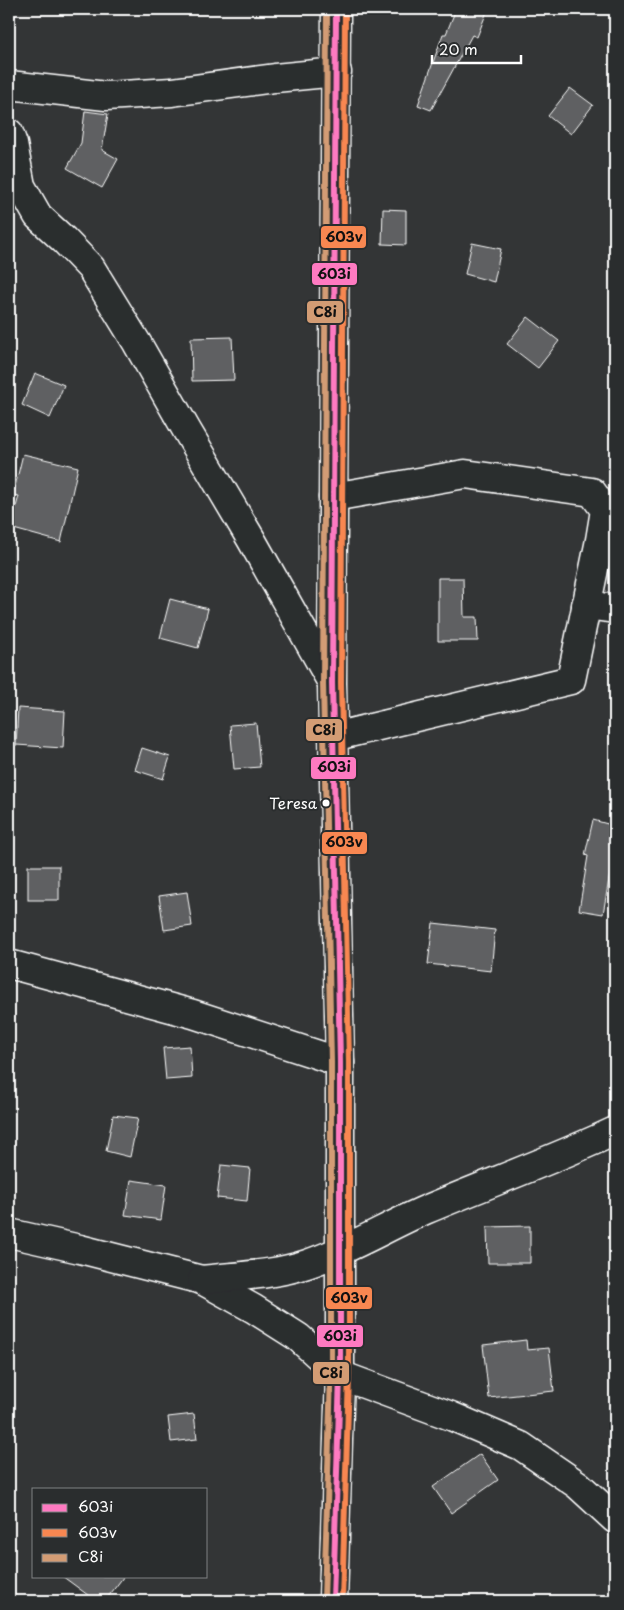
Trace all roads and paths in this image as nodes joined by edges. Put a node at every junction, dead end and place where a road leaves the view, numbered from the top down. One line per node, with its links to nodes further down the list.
1 (336, 9): 2 (street)
2 (337, 72): 3 (street); 5 (street)
3 (9, 85)
4 (9, 133): 8 (street)
5 (333, 497): 6 (street); 8 (street)
6 (586, 605): 7 (street); 9 (street)
7 (615, 609)
8 (332, 683): 9 (street)
9 (333, 737): 11 (street)
10 (9, 964): 11 (street)
11 (340, 1062): 14 (street)
12 (615, 1131): 14 (street)
13 (9, 1233): 15 (street)
14 (340, 1251): 15 (street); 16 (street)
15 (202, 1280): 16 (street)
16 (340, 1375): 17 (street); 18 (street)
17 (615, 1519)
18 (333, 1601)

